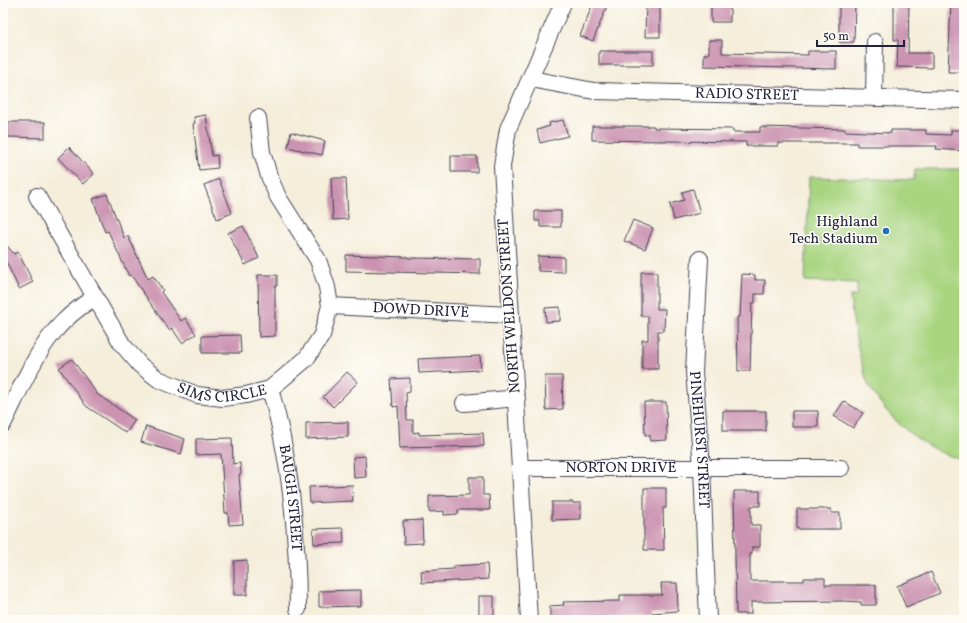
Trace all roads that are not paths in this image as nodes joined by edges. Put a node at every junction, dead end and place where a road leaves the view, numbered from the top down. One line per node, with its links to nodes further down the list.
1 (563, 3): 3 (street, NORTH WELDON STREET)
2 (875, 42): 4 (street)
3 (531, 79): 4 (street, RADIO STREET); 11 (street, NORTH WELDON STREET)
4 (874, 98): 5 (street, RADIO STREET)
5 (964, 100)
6 (258, 118): 10 (street, SIMS CIRCLE)
7 (37, 196): 9 (street, SIMS CIRCLE)
8 (700, 259): 16 (street, PINEHURST STREET)
9 (95, 297): 12 (street, SIMS CIRCLE); 15 (street)
10 (330, 306): 11 (street, DOWD DRIVE); 12 (street, SIMS CIRCLE)
11 (511, 315): 13 (street, NORTH WELDON STREET)
12 (270, 389): 19 (street, BAUGH STREET)
13 (517, 398): 14 (street); 17 (street, NORTH WELDON STREET)
14 (464, 403)
15 (3, 424)
16 (702, 467): 17 (street, NORTON DRIVE); 18 (street, NORTON DRIVE); 21 (street, PINEHURST STREET)
17 (521, 468): 20 (street, NORTH WELDON STREET)
18 (841, 468)
19 (298, 609)
20 (529, 620)
21 (708, 620)

